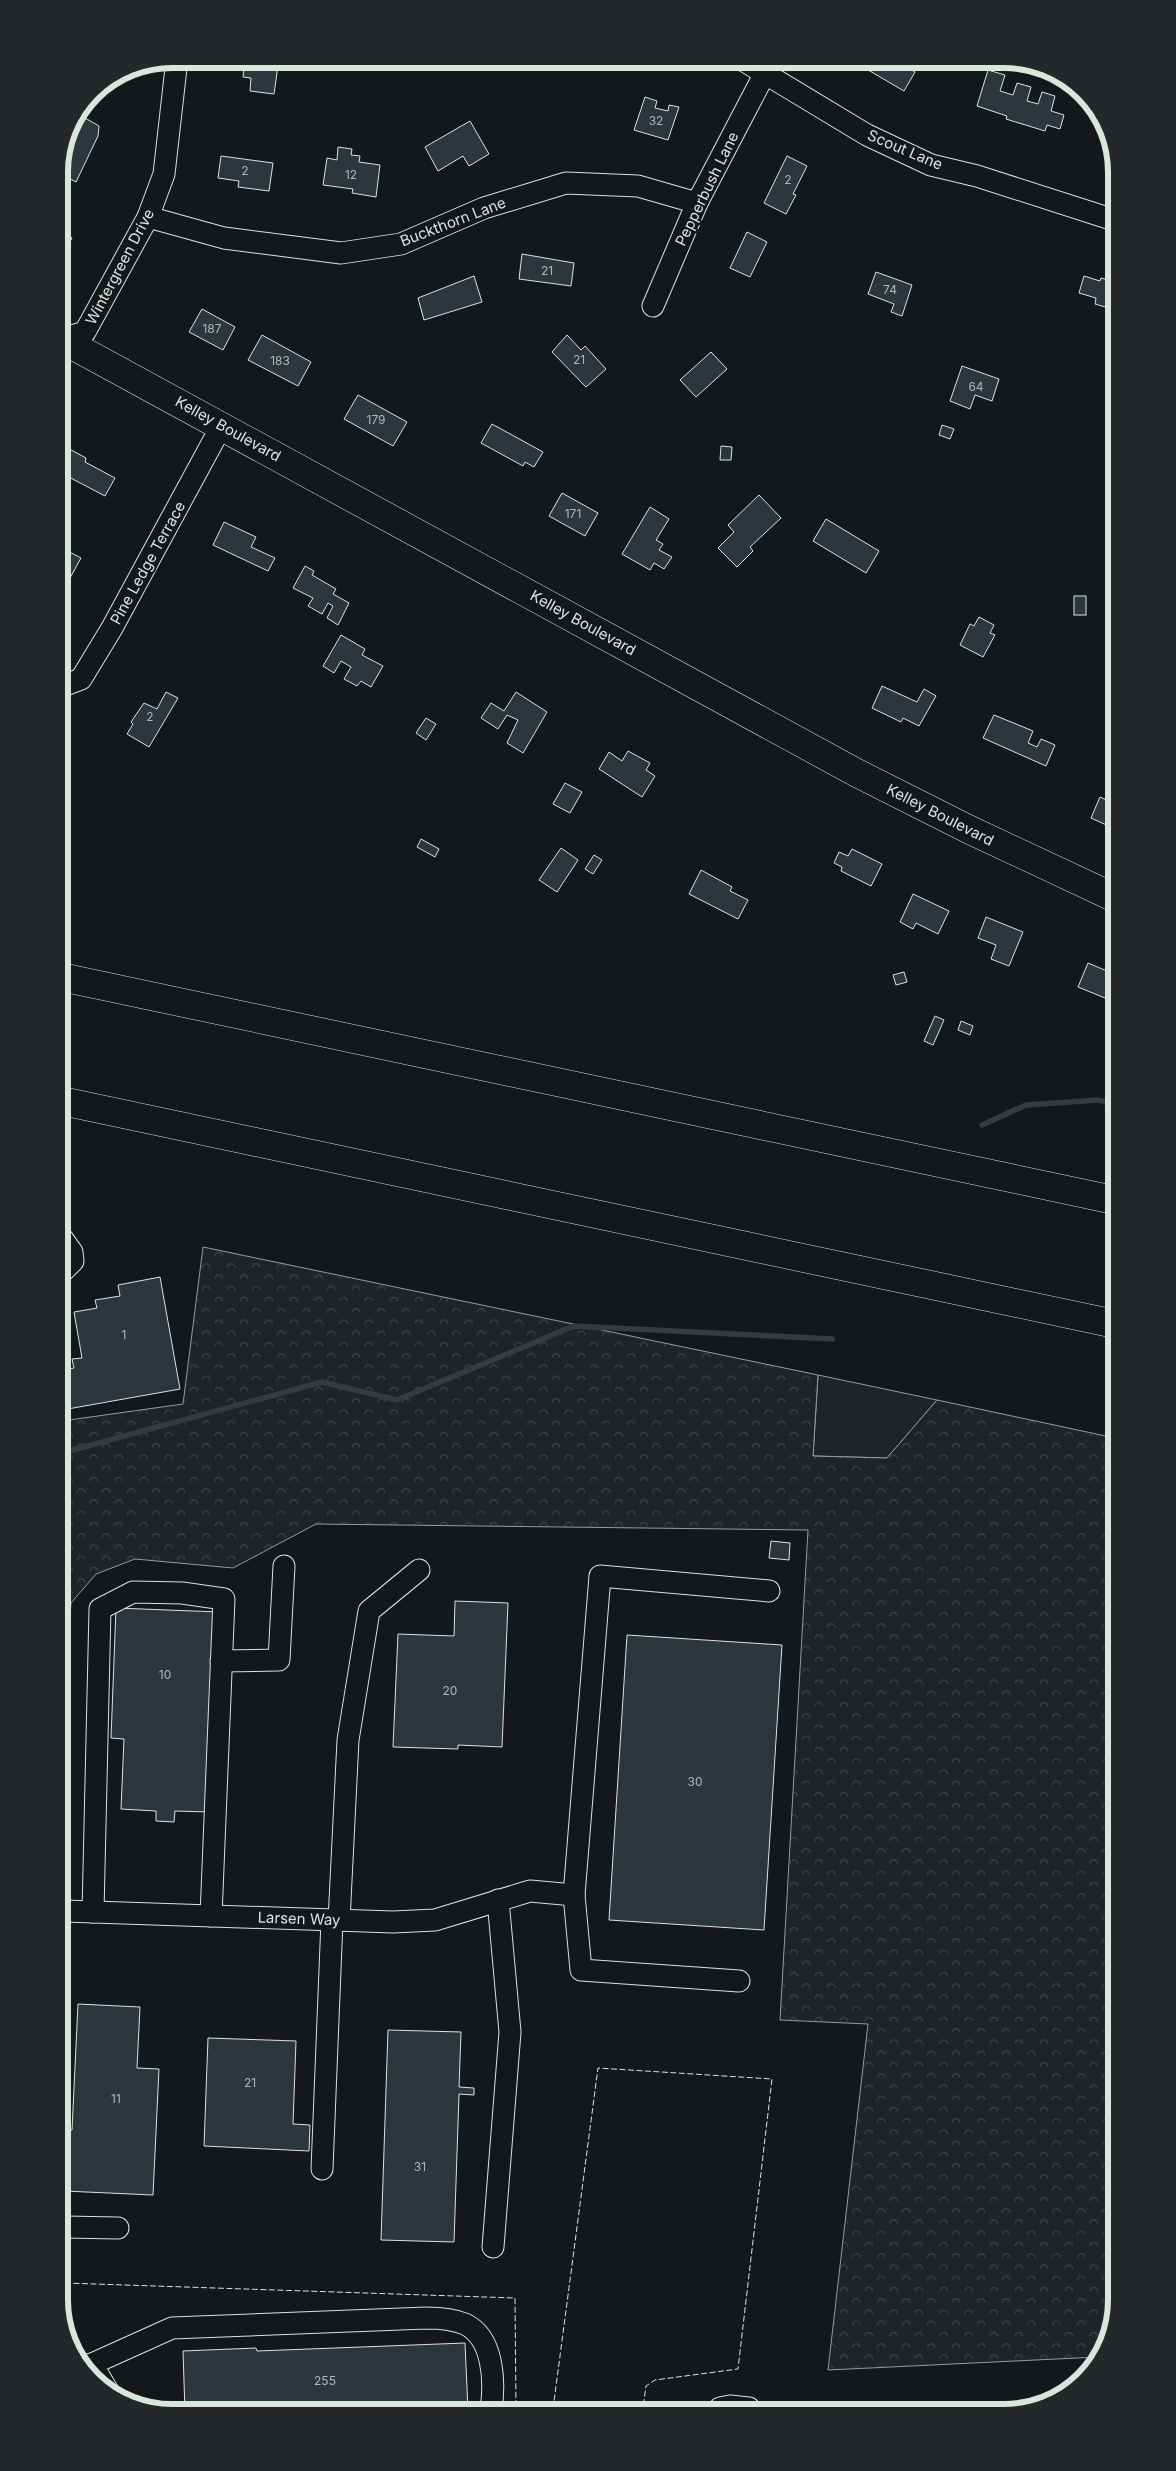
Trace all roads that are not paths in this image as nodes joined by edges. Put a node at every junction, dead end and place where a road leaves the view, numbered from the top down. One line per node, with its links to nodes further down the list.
1 (176, 68): 5 (street, Wintergreen Drive)
2 (755, 68): 3 (street, Scout Lane)
3 (765, 74): 4 (street, Pepperbush Lane); 6 (street, Scout Lane)
4 (697, 203): 5 (street, Buckthorn Lane); 7 (street, Pepperbush Lane)
5 (148, 217): 8 (street, Wintergreen Drive)
6 (1108, 218)
7 (652, 306)
8 (68, 336)
9 (68, 342): 10 (main road, Kelley Boulevard)
10 (222, 426): 11 (street, Pine Ledge Terrace); 12 (main road, Kelley Boulevard)
11 (68, 684)
12 (1108, 895)
13 (68, 978): 15 (main road)
14 (68, 1102): 18 (main road)
15 (1108, 1199)
16 (68, 1246): 17 (street)
17 (68, 1266)
18 (1108, 1323)
19 (284, 1566): 22 (street)
20 (419, 1570): 28 (street)
21 (769, 1591): 23 (street)
22 (221, 1661): 26 (street); 27 (street)
23 (574, 1895): 24 (street, Larsen Way); 29 (street)
24 (498, 1900): 28 (street, Larsen Way); 33 (street)
25 (68, 1911): 26 (street, Larsen Way)
26 (93, 1912): 27 (street, Larsen Way)
27 (211, 1916): 28 (street, Larsen Way)
28 (336, 1920): 30 (street)
29 (739, 1981)
30 (322, 2169)
31 (68, 2227): 32 (street)
32 (118, 2228)
33 (493, 2247)
34 (90, 2364): 35 (street)
35 (491, 2403)

